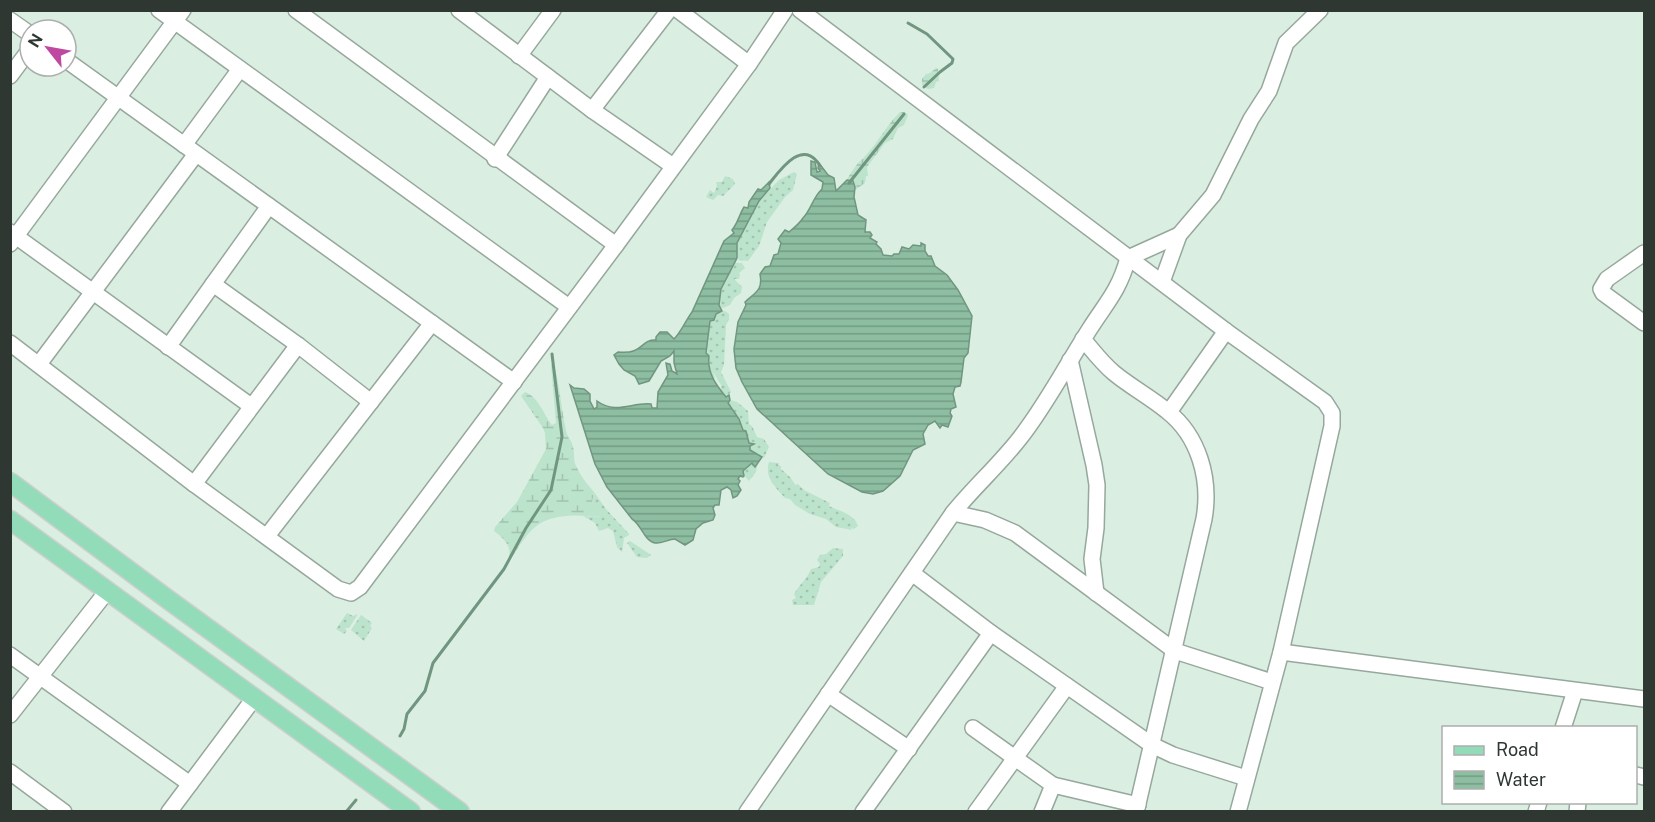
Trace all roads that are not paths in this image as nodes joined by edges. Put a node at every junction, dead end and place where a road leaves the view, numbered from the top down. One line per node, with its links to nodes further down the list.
1 (159, 10): 10 (street)
2 (296, 10): 19 (street)
3 (459, 10): 11 (street)
4 (553, 10): 11 (street)
5 (669, 10): 17 (street)
6 (678, 10): 12 (street)
7 (785, 10): 12 (street)
8 (800, 10): 26 (street)
9 (1320, 10): 22 (street)
10 (179, 16): 14 (street); 16 (street)
11 (519, 56): 15 (street)
12 (749, 64): 20 (street)
13 (78, 69): 16 (street)
14 (240, 69): 18 (street); 30 (street)
15 (548, 77): 17 (street); 19 (street)
16 (118, 97): 18 (street); 23 (street)
17 (592, 110): 20 (street)
18 (190, 149): 21 (street); 29 (street)
19 (495, 159): 24 (street)
20 (673, 166): 24 (street)
21 (269, 206): 28 (street); 31 (street)
22 (1179, 235): 26 (street); 27 (street)
23 (13, 238): 29 (street)
24 (616, 245): 30 (street)
25 (1644, 253): 32 (street)
26 (1128, 258): 27 (street); 34 (street)
27 (1162, 282): 33 (street)
28 (213, 284): 36 (street); 37 (street)
29 (92, 291): 37 (street); 39 (street)
30 (569, 307): 40 (street)
31 (432, 323): 40 (street); 41 (street)
32 (1644, 323)
33 (1226, 332): 43 (street); 56 (street)
34 (1083, 339): 38 (street); 43 (street)
35 (10, 343): 39 (street)
36 (298, 345): 41 (street); 42 (street)
37 (168, 347): 42 (street)
38 (1070, 360): 46 (street); 51 (street)
39 (39, 364): 45 (street)
40 (514, 382): 48 (street)
41 (371, 402): 48 (street)
42 (251, 406): 45 (street)
43 (1169, 412): 55 (street)
44 (10, 482): 52 (main road)
45 (194, 484): 48 (street)
46 (953, 513): 49 (street); 51 (street)
47 (10, 520): 50 (main road)
48 (267, 536)
49 (912, 573): 54 (street); 62 (street)
50 (108, 590): 53 (main road); 58 (street)
51 (1096, 592): 55 (street)
52 (166, 598): 53 (main road); 79 (main road)
53 (149, 620): 63 (main road)
54 (991, 633): 60 (street); 69 (street)
55 (1175, 651): 59 (street); 68 (street)
56 (1281, 652): 59 (street); 61 (street)
57 (10, 655): 58 (street)
58 (41, 677): 65 (street); 73 (street)
59 (1272, 682): 72 (street)
60 (1067, 686): 68 (street); 70 (street)
61 (1575, 691): 64 (street); 66 (street)
62 (828, 694): 69 (street); 80 (street)
63 (255, 697): 73 (street); 78 (main road)
64 (1644, 699)
65 (10, 715)
66 (1564, 726)
67 (973, 728): 70 (street)
68 (1152, 745): 72 (street); 75 (street)
69 (909, 749): 81 (street)
70 (1015, 758): 74 (street); 82 (street)
71 (10, 772): 76 (street)
72 (1246, 778): 84 (street)
73 (190, 784): 77 (street)
74 (1053, 785): 75 (street); 83 (street)
75 (1137, 808)
76 (57, 810)
77 (169, 812)
78 (411, 812)
79 (460, 812)
80 (747, 812)
81 (863, 812)
82 (976, 812)
83 (1042, 812)
84 (1238, 812)

